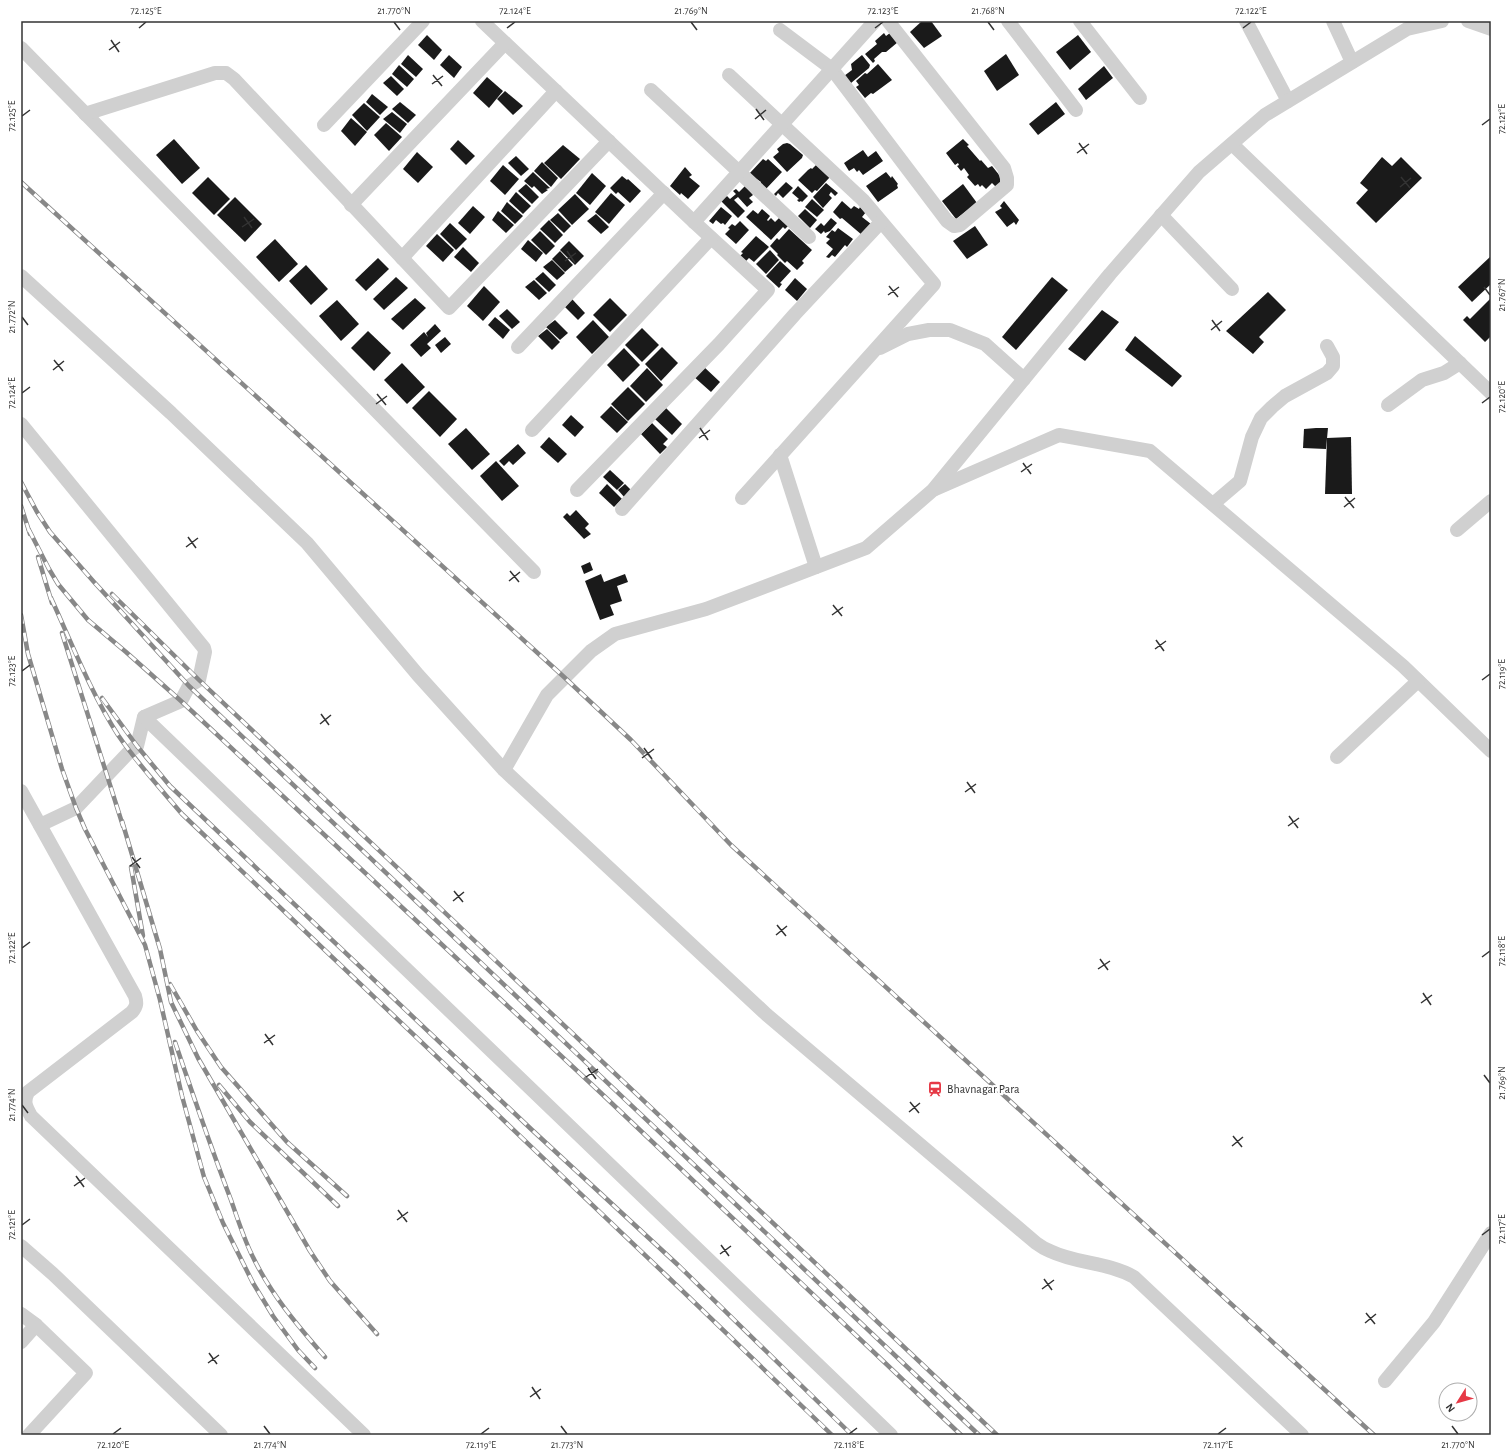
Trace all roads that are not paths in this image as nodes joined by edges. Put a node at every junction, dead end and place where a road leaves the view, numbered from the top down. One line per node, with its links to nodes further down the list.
1 (423, 21): 26 (street)
2 (482, 21): 14 (street)
3 (875, 21): 17 (street)
4 (888, 21): 17 (street)
5 (1008, 21): 23 (street)
6 (1080, 21): 21 (street)
7 (1246, 21): 22 (street)
8 (1333, 21): 16 (street)
9 (1442, 21): 11 (street)
10 (1468, 21): 12 (street)
11 (1418, 24): 16 (street)
12 (1491, 29)
13 (780, 30): 17 (street)
14 (505, 42): 20 (street); 31 (street)
15 (21, 48): 24 (street)
16 (1352, 62): 22 (street)
17 (832, 68): 25 (street)
18 (729, 75): 25 (street)
19 (651, 90): 29 (street)
20 (556, 91): 27 (street); 37 (street)
21 (1140, 98)
22 (1288, 101): 28 (street)
23 (1076, 110)
24 (85, 114): 31 (street); 58 (street)
25 (782, 124): 29 (street); 34 (street)
26 (324, 125)
27 (609, 141): 30 (street); 37 (street)
28 (1232, 144): 32 (street); 43 (street)
29 (739, 171): 33 (street); 35 (street)
30 (664, 193): 33 (street); 41 (street)
31 (351, 205): 37 (street)
32 (1161, 215): 39 (street); 44 (street)
33 (694, 222): 36 (street)
34 (881, 222): 42 (street); 55 (street)
35 (809, 237)
36 (711, 238): 48 (street); 50 (street)
37 (402, 258)
38 (21, 276): 63 (street)
39 (1232, 289)
40 (1328, 346): 54 (street)
41 (518, 347)
42 (873, 352): 44 (street); 49 (street)
43 (1460, 363): 45 (street); 46 (street)
44 (1024, 378): 51 (street)
45 (1491, 393)
46 (1388, 405)
47 (21, 424): 60 (street)
48 (532, 430)
49 (780, 455): 52 (street); 57 (street)
50 (577, 490)
51 (933, 490): 54 (street); 57 (street)
52 (742, 498)
53 (1491, 501): 56 (street)
54 (1213, 504): 59 (street)
55 (622, 509)
56 (1457, 530)
57 (816, 567): 63 (street)
58 (534, 572)
59 (1418, 680): 61 (street); 62 (street)
60 (144, 717): 65 (street); 75 (street)
61 (1491, 751)
62 (1337, 757)
63 (504, 770): 76 (street)
64 (21, 791): 65 (street)
65 (40, 825): 74 (street)
66 (1491, 1233): 71 (street)
67 (21, 1246): 73 (street)
68 (21, 1314): 69 (street)
69 (36, 1325): 70 (street); 72 (street)
70 (21, 1342)
71 (1385, 1381)
72 (29, 1435)
73 (221, 1435)
74 (364, 1435)
75 (891, 1435)
76 (1302, 1435)

